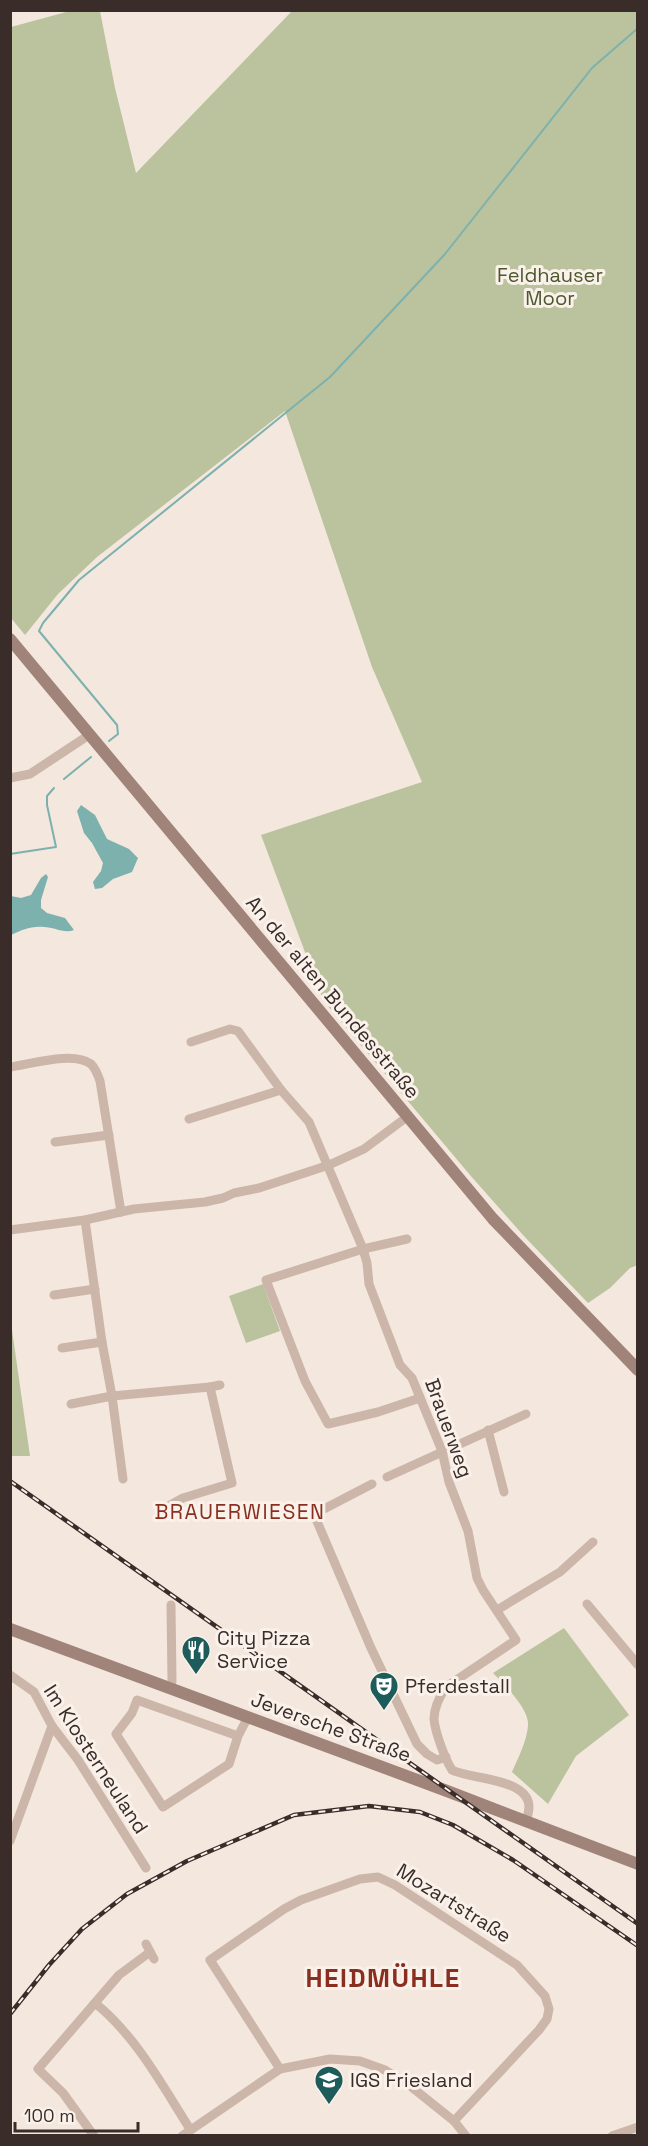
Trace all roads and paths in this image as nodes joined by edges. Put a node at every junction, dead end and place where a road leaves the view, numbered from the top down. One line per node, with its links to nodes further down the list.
1 (10, 639): 2 (street, An der alten Bundesstraße)
2 (89, 735): 3 (street); 7 (street, An der alten Bundesstraße)
3 (10, 778)
4 (191, 1042): 6 (street, Brauerweg)
5 (10, 1067): 9 (street)
6 (281, 1090): 8 (street); 11 (street, Brauerweg)
7 (407, 1117): 11 (street); 21 (street, An der alten Bundesstraße)
8 (189, 1119)
9 (109, 1135): 10 (street); 12 (street)
10 (55, 1142)
11 (329, 1165): 12 (street); 16 (street, Brauerweg)
12 (121, 1212): 13 (street)
13 (85, 1220): 14 (street); 17 (street)
14 (10, 1230)
15 (406, 1239): 16 (street)
16 (363, 1249): 25 (street, Brauerweg); 25 (street)
17 (94, 1289): 18 (street); 19 (street)
18 (54, 1294)
19 (102, 1342): 20 (street); 24 (street)
20 (62, 1348)
21 (638, 1370)
22 (220, 1385): 23 (street)
23 (210, 1388): 24 (street); 34 (street)
24 (112, 1396): 26 (street); 31 (street)
25 (420, 1398): 29 (street, Brauerweg)
26 (71, 1404)
27 (526, 1414): 28 (street)
28 (488, 1431): 29 (street); 33 (street)
29 (442, 1451): 30 (street); 38 (street, Brauerweg)
30 (387, 1477)
31 (123, 1479)
32 (372, 1484): 46 (street)
33 (504, 1492)
34 (165, 1508)
35 (592, 1542): 38 (street)
36 (586, 1604): 40 (street)
37 (171, 1605): 42 (street)
38 (496, 1610): 46 (street, Brauerweg)
39 (10, 1629): 42 (street, Jeversche Straße)
40 (638, 1665)
41 (10, 1675): 44 (street, Im Klosterneuland)
42 (170, 1687): 43 (street, Jeversche Straße)
43 (248, 1717): 45 (street); 47 (street, Jeversche Straße)
44 (52, 1726): 48 (street); 50 (street, Im Klosterneuland)
45 (238, 1736): 45 (street)
46 (446, 1757): 47 (street)
47 (526, 1820): 49 (street, Jeversche Straße)
48 (10, 1841)
49 (638, 1864)
50 (146, 1868)
51 (150, 1952): 52 (street)
52 (95, 2003): 56 (street); 57 (street)
53 (280, 2069): 54 (street); 54 (street, Mozartstraße); 56 (street)
54 (453, 2121): 59 (street)
55 (638, 2127): 60 (street)
56 (190, 2129): 58 (street)
57 (94, 2136)
58 (182, 2136)
59 (466, 2136)
60 (612, 2136)

